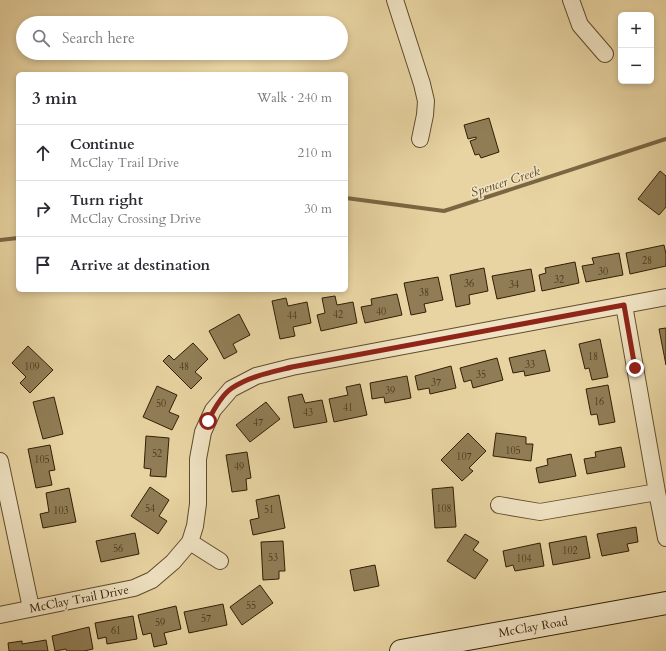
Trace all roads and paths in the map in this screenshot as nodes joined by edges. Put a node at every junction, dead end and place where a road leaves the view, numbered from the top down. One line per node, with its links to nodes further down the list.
1 (395, 0): 4 (street)
2 (571, 0): 3 (street)
3 (605, 54)
4 (420, 139)
5 (666, 297): 6 (street, McClay Trail Drive)
6 (624, 305): 8 (street); 11 (street, McClay Trail Drive)
7 (0, 461): 14 (street)
8 (657, 492): 9 (street); 10 (street)
9 (499, 505)
10 (666, 538)
11 (190, 542): 12 (street); 14 (street, McClay Trail Drive)
12 (220, 561)
13 (666, 603): 16 (main road, McClay Road)
14 (31, 608): 15 (street, McClay Trail Drive)
15 (0, 615)
16 (402, 651)

